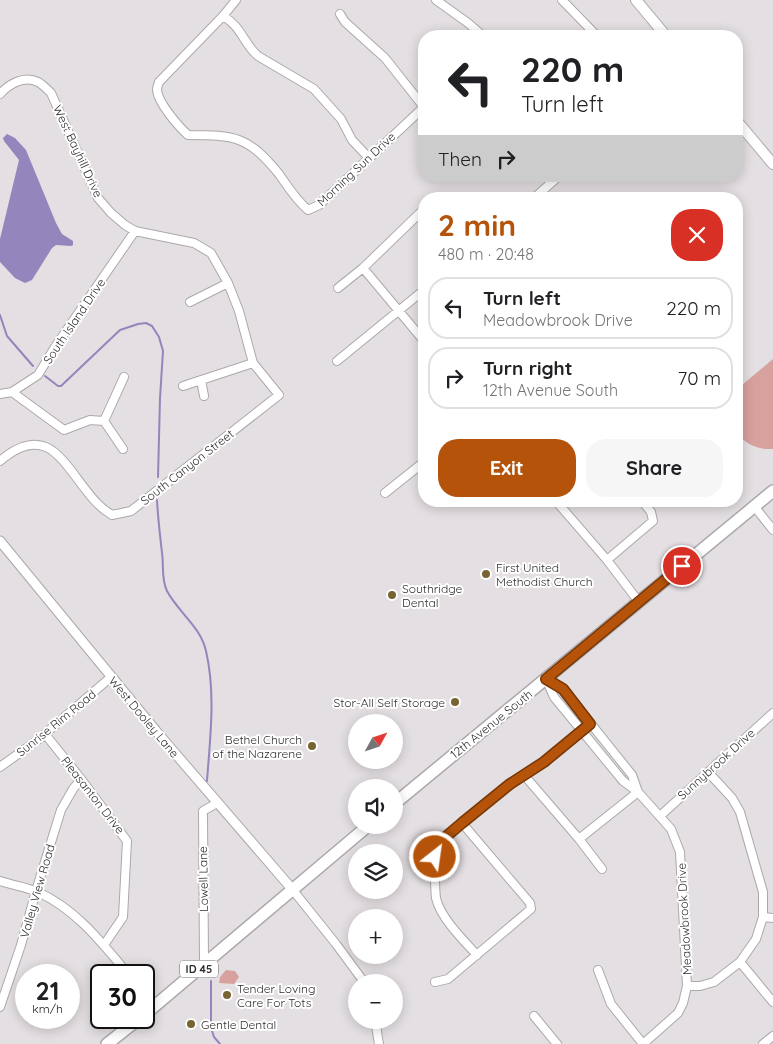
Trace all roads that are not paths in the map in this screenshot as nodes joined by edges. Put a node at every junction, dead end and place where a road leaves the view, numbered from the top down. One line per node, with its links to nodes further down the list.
1 (236, 0): 6 (street, Morning Sun Drive)
2 (436, 0): 7 (street)
3 (562, 0): 8 (street)
4 (636, 0): 9 (main road)
5 (340, 14): 11 (street)
6 (223, 16): 14 (street); 14 (street, Morning Sun Drive)
7 (477, 30)
8 (591, 30)
9 (661, 30)
10 (0, 94): 19 (street, West Bayhill Drive)
11 (418, 99)
12 (418, 112): 14 (street, Morning Sun Drive)
13 (743, 128): 15 (main road)
14 (369, 158)
15 (773, 164)
16 (552, 182): 17 (street)
17 (541, 192)
18 (418, 215): 20 (street)
19 (136, 231): 21 (street, West Bayhill Drive); 32 (street, South Island Drive)
20 (363, 268): 22 (street); 25 (street)
21 (228, 283): 24 (street); 28 (street, West Bayhill Drive)
22 (338, 288)
23 (418, 295): 25 (street)
24 (190, 302)
25 (399, 310): 26 (street); 27 (street)
26 (418, 334)
27 (337, 361)
28 (252, 363): 30 (street); 34 (street, West Bayhill Drive)
29 (124, 377): 36 (street)
30 (201, 380): 31 (street); 35 (street)
31 (183, 386)
32 (12, 392): 33 (street, South Island Drive); 36 (street)
33 (0, 394)
34 (278, 395): 38 (street, South Canyon Street)
35 (204, 396)
36 (104, 421): 37 (street)
37 (123, 449)
38 (0, 461)
39 (418, 467): 41 (street)
40 (773, 490): 42 (main road, 12th Avenue South)
41 (385, 493)
42 (754, 506): 45 (street); 48 (main road, 12th Avenue South)
43 (561, 507): 47 (street)
44 (647, 507): 47 (street)
45 (773, 530)
46 (0, 541): 49 (street, West Dooley Lane)
47 (607, 560): 48 (street)
48 (639, 602): 50 (main road, 12th Avenue South)
49 (111, 677): 54 (street, Sunrise Rim Road); 61 (street, West Dooley Lane)
50 (546, 679): 52 (street, Meadowbrook Drive); 53 (street, Meadowbrook Drive); 60 (main road, 12th Avenue South)
51 (773, 713): 56 (street, Sunnybrook Drive)
52 (590, 724): 53 (street); 59 (street, Meadowbrook Drive)
53 (582, 731): 57 (street); 59 (street, Meadowbrook Drive)
54 (45, 734): 55 (street, Sunrise Rim Road); 58 (street, Pleasanton Drive)
55 (0, 767)
56 (708, 772): 62 (street, Sunnybrook Drive); 70 (street)
57 (524, 774): 63 (street); 65 (street)
58 (81, 779): 69 (street, Valley View Road); 72 (street, Pleasanton Drive)
59 (638, 792): 62 (street, Meadowbrook Drive); 65 (street)
60 (403, 797)
61 (218, 803): 68 (street, West Dooley Lane); 76 (street, Lowell Lane)
62 (660, 816): 80 (street, Meadowbrook Drive)
63 (462, 823): 73 (street); 73 (street)
64 (358, 834): 68 (main road, ID 45)
65 (579, 839): 66 (street)
66 (602, 869)
67 (0, 881): 69 (street)
68 (292, 889): 76 (main road, ID 45); 78 (street)
69 (36, 891): 72 (street); 82 (street, Valley View Road)
70 (763, 916): 71 (street); 74 (street)
71 (773, 918)
72 (104, 945): 75 (street)
73 (477, 955): 79 (street)
74 (740, 962): 80 (street); 81 (street)
75 (120, 964)
76 (204, 964): 83 (main road, ID 45)
77 (598, 970): 91 (street)
78 (358, 974)
79 (435, 982)
80 (687, 986): 91 (street, Meadowbrook Drive)
81 (773, 1002)
82 (0, 1007)
83 (155, 1007)
84 (534, 1016): 90 (street)
85 (126, 1029): 88 (main road)
86 (377, 1029): 89 (street)
87 (773, 1036): 92 (street)
88 (107, 1044)
89 (380, 1044)
90 (557, 1044)
91 (643, 1044)
92 (763, 1044)

